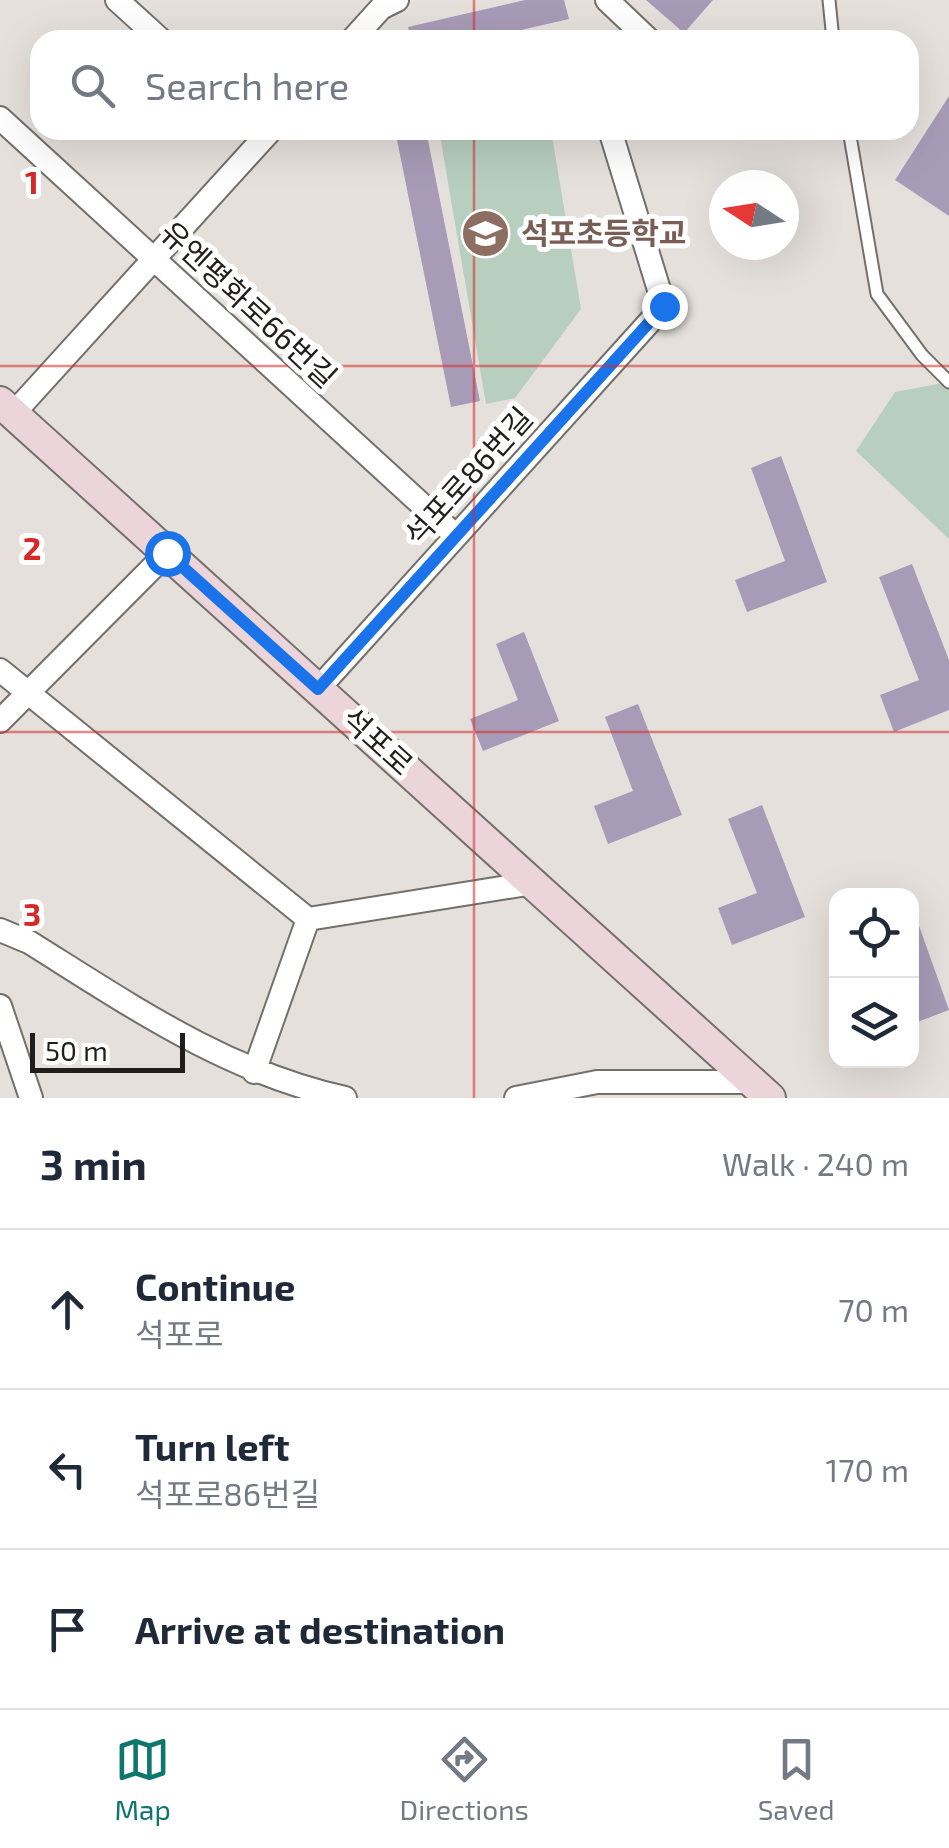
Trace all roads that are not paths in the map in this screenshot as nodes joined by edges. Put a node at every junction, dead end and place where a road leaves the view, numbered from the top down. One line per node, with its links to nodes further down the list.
1 (117, 0): 5 (street)
2 (607, 0): 7 (street)
3 (830, 0): 8 (lane)
4 (383, 3): 6 (street)
5 (150, 30)
6 (360, 30)
7 (638, 30)
8 (832, 30)
9 (0, 118): 13 (street, 유엔평화로66번길)
10 (258, 140): 13 (street)
11 (613, 140): 16 (street, 석포로86번길)
12 (850, 140): 14 (lane)
13 (154, 259): 15 (street); 16 (street, 유엔평화로66번길)
14 (949, 382)
15 (7, 408): 17 (main road, 석포로)
16 (456, 536): 19 (street, 석포로86번길)
17 (167, 553): 19 (main road, 석포로); 20 (street)
18 (0, 670): 20 (street)
19 (318, 689): 22 (main road, 석포로)
20 (27, 692): 21 (street); 23 (street)
21 (0, 721)
22 (533, 883): 23 (street); 28 (main road, 석포로)
23 (308, 918): 26 (street)
24 (0, 930): 26 (street)
25 (0, 1006): 30 (street)
26 (254, 1072): 29 (street)
27 (693, 1090): 28 (street); 31 (street)
28 (758, 1093)
29 (335, 1097)
30 (32, 1098)
31 (516, 1098)

